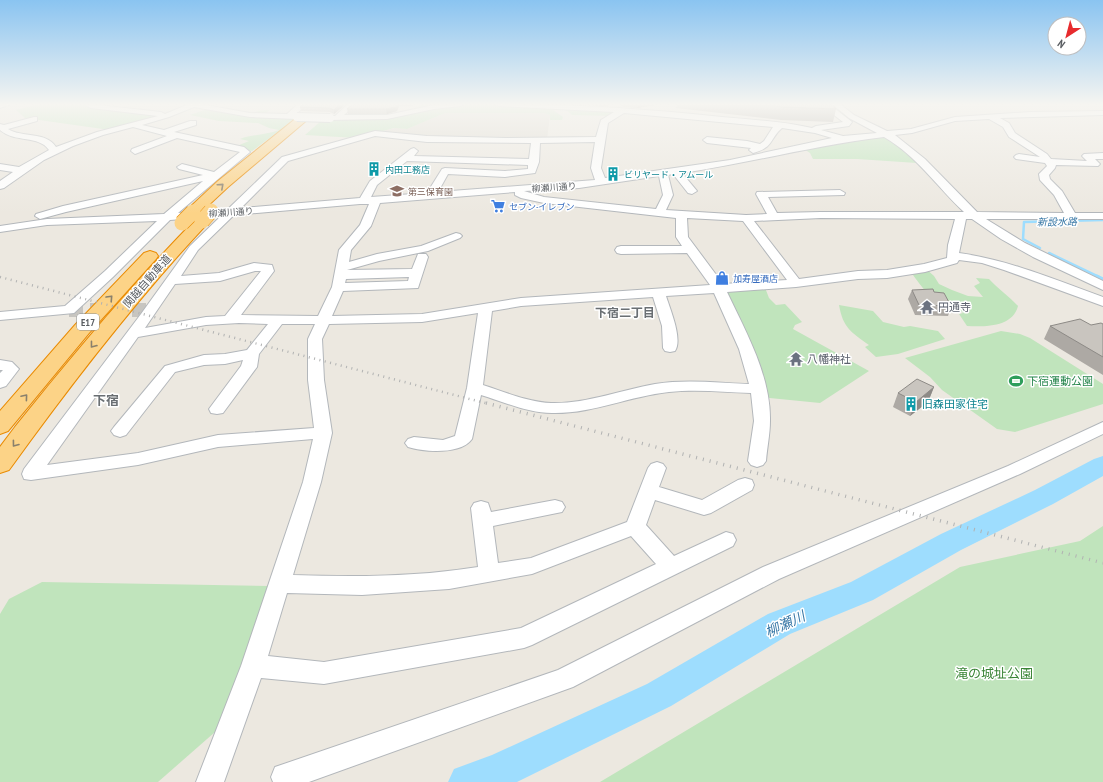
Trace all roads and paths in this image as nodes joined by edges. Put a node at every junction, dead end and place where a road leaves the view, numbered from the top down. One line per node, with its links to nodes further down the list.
1 (39, 140): 18 (street)
2 (80, 140): 18 (street)
3 (162, 140): 17 (street)
4 (198, 140): 32 (street)
5 (274, 140): 47 (highway, 関越自動車道 / E17, one-way to 5)
6 (290, 140): 47 (highway, 関越自動車道 / E17)
7 (349, 140): 40 (street)
8 (425, 140): 23 (street)
9 (536, 140): 26 (street)
10 (600, 140): 33 (street)
11 (712, 140): 12 (street)
12 (770, 140)
13 (835, 140): 30 (street, 柳瀬川通り)
14 (897, 140): 43 (street)
15 (1020, 140): 25 (street)
16 (128, 143): 17 (street)
17 (147, 146): 19 (street)
18 (54, 150): 29 (street)
19 (135, 150)
20 (491, 150): 24 (street)
21 (1103, 156): 25 (street)
22 (1018, 157): 25 (street)
23 (405, 158): 24 (street); 39 (street)
24 (438, 159): 26 (street)
25 (1049, 161): 44 (street)
26 (534, 162): 38 (street)
27 (182, 166): 32 (street)
28 (0, 167): 29 (street)
29 (19, 170): 34 (street)
30 (676, 171): 31 (street, 柳瀬川通り); 36 (street)
31 (663, 173): 33 (street, 柳瀬川通り); 41 (street)
32 (215, 176): 47 (street); 50 (street)
33 (601, 182): 35 (street, 柳瀬川通り)
34 (0, 186)
35 (513, 189): 38 (street, 柳瀬川通り); 41 (street)
36 (692, 191)
37 (840, 193): 48 (street)
38 (430, 196): 39 (street, 柳瀬川通り)
39 (369, 201): 40 (street, 柳瀬川通り); 56 (street)
40 (231, 212): 47 (street, 柳瀬川通り); 57 (street)
41 (659, 213): 42 (street)
42 (681, 215): 49 (street); 52 (street)
43 (974, 215): 44 (street); 45 (street); 59 (street)
44 (1071, 215): 46 (street)
45 (961, 216): 48 (street); 54 (street)
46 (1103, 216)
47 (191, 217): 50 (street, 柳瀬川通り); 64 (street); 76 (highway, 関越自動車道 / E17, one-way to 47); 82 (highway, 関越自動車道 / E17, one-way to 82)
48 (774, 217): 49 (street)
49 (746, 218): 58 (street)
50 (0, 229)
51 (456, 236): 56 (street)
52 (691, 249): 53 (street); 60 (street)
53 (621, 250)
54 (954, 256): 58 (street); 62 (street)
55 (422, 257): 56 (street)
56 (340, 277): 67 (street)
57 (170, 281): 65 (street); 68 (street)
58 (796, 283): 60 (street)
59 (1103, 286)
60 (719, 288): 61 (street); 74 (street)
61 (658, 292): 63 (street); 69 (street)
62 (1103, 302)
63 (485, 309): 67 (street); 73 (street)
64 (0, 316)
65 (230, 319): 66 (street); 68 (street)
66 (278, 320): 67 (street); 70 (street)
67 (324, 320): 79 (street)
68 (133, 334): 79 (street)
69 (670, 348)
70 (252, 354): 75 (street); 78 (street)
71 (0, 365): 72 (street)
72 (0, 383)
73 (475, 388): 74 (street); 80 (street)
74 (759, 389): 81 (street)
75 (217, 409)
76 (0, 426)
77 (1103, 427): 93 (street)
78 (120, 431)
79 (323, 432): 91 (street)
80 (414, 443)
81 (757, 461)
82 (0, 464)
83 (657, 468): 85 (street)
84 (745, 485): 85 (street)
85 (649, 491): 87 (street)
86 (555, 507): 90 (street)
87 (635, 527): 89 (street); 90 (street)
88 (726, 540): 89 (street)
89 (670, 566): 92 (street)
90 (489, 573): 91 (street)
91 (279, 584): 92 (street)
92 (253, 666): 94 (street)
93 (285, 777)
94 (210, 782)

